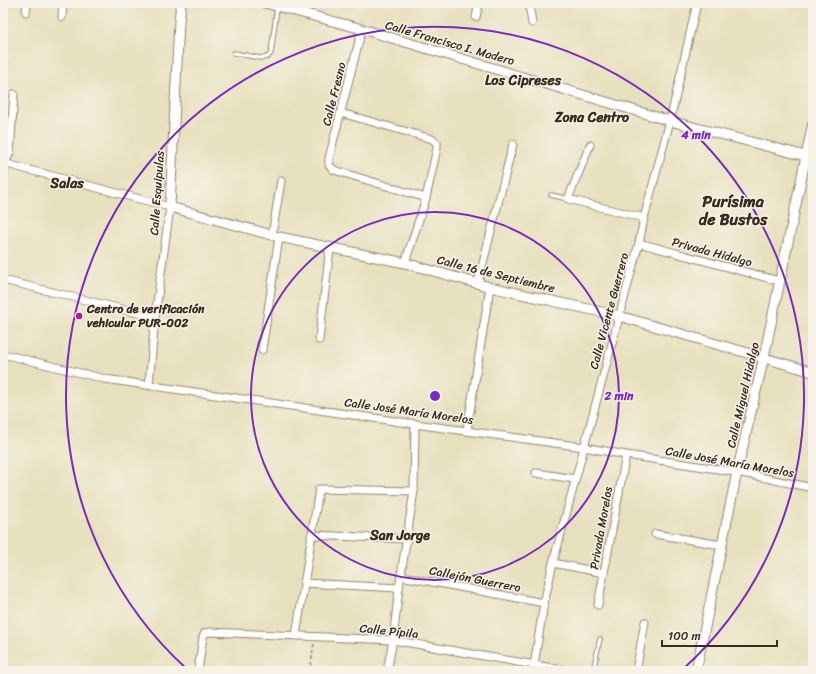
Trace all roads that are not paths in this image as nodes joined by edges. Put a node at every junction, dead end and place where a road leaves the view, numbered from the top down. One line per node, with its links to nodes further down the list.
1 (27, 3): 9 (street)
2 (63, 3): 10 (street)
3 (181, 3): 30 (street, Calle Esquipulas)
4 (265, 3): 8 (street, Calle Francisco I. Madero)
5 (479, 3): 11 (street)
6 (529, 3): 12 (street)
7 (697, 3): 17 (street, Calle Vicente Guerrero)
8 (278, 6): 13 (street, Calle Francisco I. Madero); 14 (lane)
9 (26, 12)
10 (62, 17)
11 (476, 17)
12 (532, 23)
13 (362, 29): 16 (street, Calle Fresno); 17 (street, Calle Francisco I. Madero)
14 (234, 53)
15 (14, 94): 22 (street)
16 (341, 113): 28 (street, Calle Fresno); 28 (street)
17 (670, 121): 23 (street, Calle Francisco I. Madero); 31 (street, Calle Vicente Guerrero)
18 (813, 124): 23 (street, Calle Miguel Hidalgo)
19 (513, 144): 38 (street)
20 (590, 145): 29 (street)
21 (3, 147): 22 (street)
22 (10, 152): 24 (street)
23 (809, 157): 37 (street, Calle Miguel Hidalgo)
24 (4, 164): 26 (street); 30 (street)
25 (282, 181): 32 (street)
26 (3, 182)
27 (551, 195): 29 (lane)
28 (426, 198): 35 (street)
29 (568, 199): 31 (street)
30 (170, 207): 32 (street, Calle 16 de Septiembre); 41 (street, Calle Esquipulas)
31 (644, 218): 33 (street, Calle Vicente Guerrero)
32 (275, 236): 34 (street, Calle 16 de Septiembre); 43 (street)
33 (639, 243): 37 (street, Privada Hidalgo); 40 (street, Calle Vicente Guerrero)
34 (330, 248): 35 (street, Calle 16 de Septiembre); 42 (street)
35 (405, 263): 38 (street, Calle 16 de Septiembre)
36 (3, 280): 41 (street)
37 (780, 281): 45 (street, Calle Miguel Hidalgo)
38 (478, 283): 39 (street, Calle 16 de Septiembre)
39 (490, 287): 40 (street, Calle 16 de Septiembre); 49 (street)
40 (619, 316): 45 (street, Calle 16 de Septiembre); 50 (street, Calle Vicente Guerrero)
41 (155, 317): 47 (street, Calle Esquipulas)
42 (319, 340)
43 (262, 350)
44 (3, 354): 47 (street, Calle José María Morelos)
45 (764, 358): 46 (street, Calle 16 de Septiembre); 52 (street, Calle Miguel Hidalgo)
46 (813, 372)
47 (149, 385): 48 (street, Calle José María Morelos)
48 (415, 424): 49 (street, Calle José María Morelos); 56 (street)
49 (468, 430): 50 (street, Calle José María Morelos)
50 (584, 447): 51 (street, Calle José María Morelos); 54 (street, Calle Vicente Guerrero)
51 (626, 455): 52 (street, Calle José María Morelos); 62 (street, Privada Morelos)
52 (737, 472): 55 (street, Calle José María Morelos); 60 (street, Calle Miguel Hidalgo)
53 (536, 473): 54 (street)
54 (575, 479): 61 (street, Calle Vicente Guerrero)
55 (813, 488)
56 (414, 491): 58 (street); 59 (street)
57 (655, 534): 60 (street)
58 (311, 535): 59 (street); 64 (street)
59 (406, 539): 63 (street)
60 (722, 545): 78 (street, Calle Miguel Hidalgo)
61 (553, 563): 62 (street); 66 (street, Calle Vicente Guerrero)
62 (604, 573): 67 (street, Privada Morelos)
63 (401, 576): 65 (street); 66 (street, Callejón Guerrero)
64 (304, 583): 65 (street); 69 (street)
65 (399, 588): 71 (street)
66 (544, 603): 72 (street, Calle Vicente Guerrero)
67 (598, 605)
68 (645, 622): 77 (street)
69 (296, 636): 71 (street, Calle Pípila); 73 (street, Calle Pípila)
70 (600, 639): 76 (lane)
71 (393, 640): 72 (street, Calle Pípila); 74 (street)
72 (534, 668): 75 (street, Calle Pípila)
73 (198, 671)
74 (387, 671)
75 (569, 671)
76 (593, 671)
77 (636, 671)
78 (696, 671)

